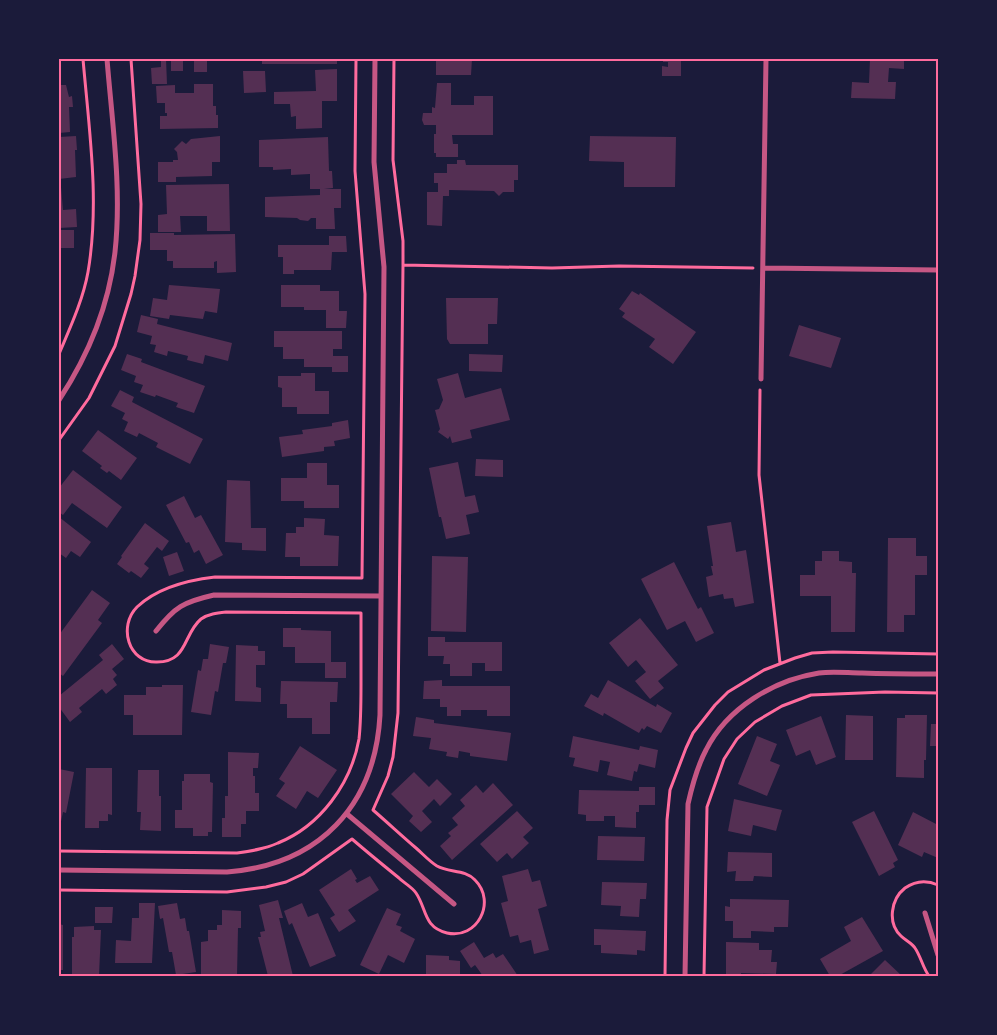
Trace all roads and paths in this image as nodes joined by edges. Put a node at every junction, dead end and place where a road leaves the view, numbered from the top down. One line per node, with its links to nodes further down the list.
1 (83, 59): 10 (path)
2 (107, 59): 12 (street)
3 (356, 59): 13 (path)
4 (375, 59): 14 (street)
5 (394, 59): 7 (path)
6 (766, 59): 8 (street)
7 (403, 264): 8 (path); 20 (path)
8 (763, 268): 9 (street); 11 (street)
9 (938, 270)
10 (59, 354)
11 (760, 379): 17 (path)
12 (59, 400)
13 (362, 578)
14 (381, 596): 16 (street); 21 (street)
15 (361, 612): 22 (path)
16 (156, 632)
17 (938, 654)
18 (938, 674): 28 (street)
19 (938, 694): 29 (path)
20 (373, 810)
21 (347, 814): 23 (street); 25 (street)
22 (59, 851)
23 (59, 870)
24 (938, 885): 30 (path)
25 (454, 904)
26 (925, 913): 27 (street)
27 (938, 955)
28 (685, 976)
29 (704, 976)
30 (929, 976)

